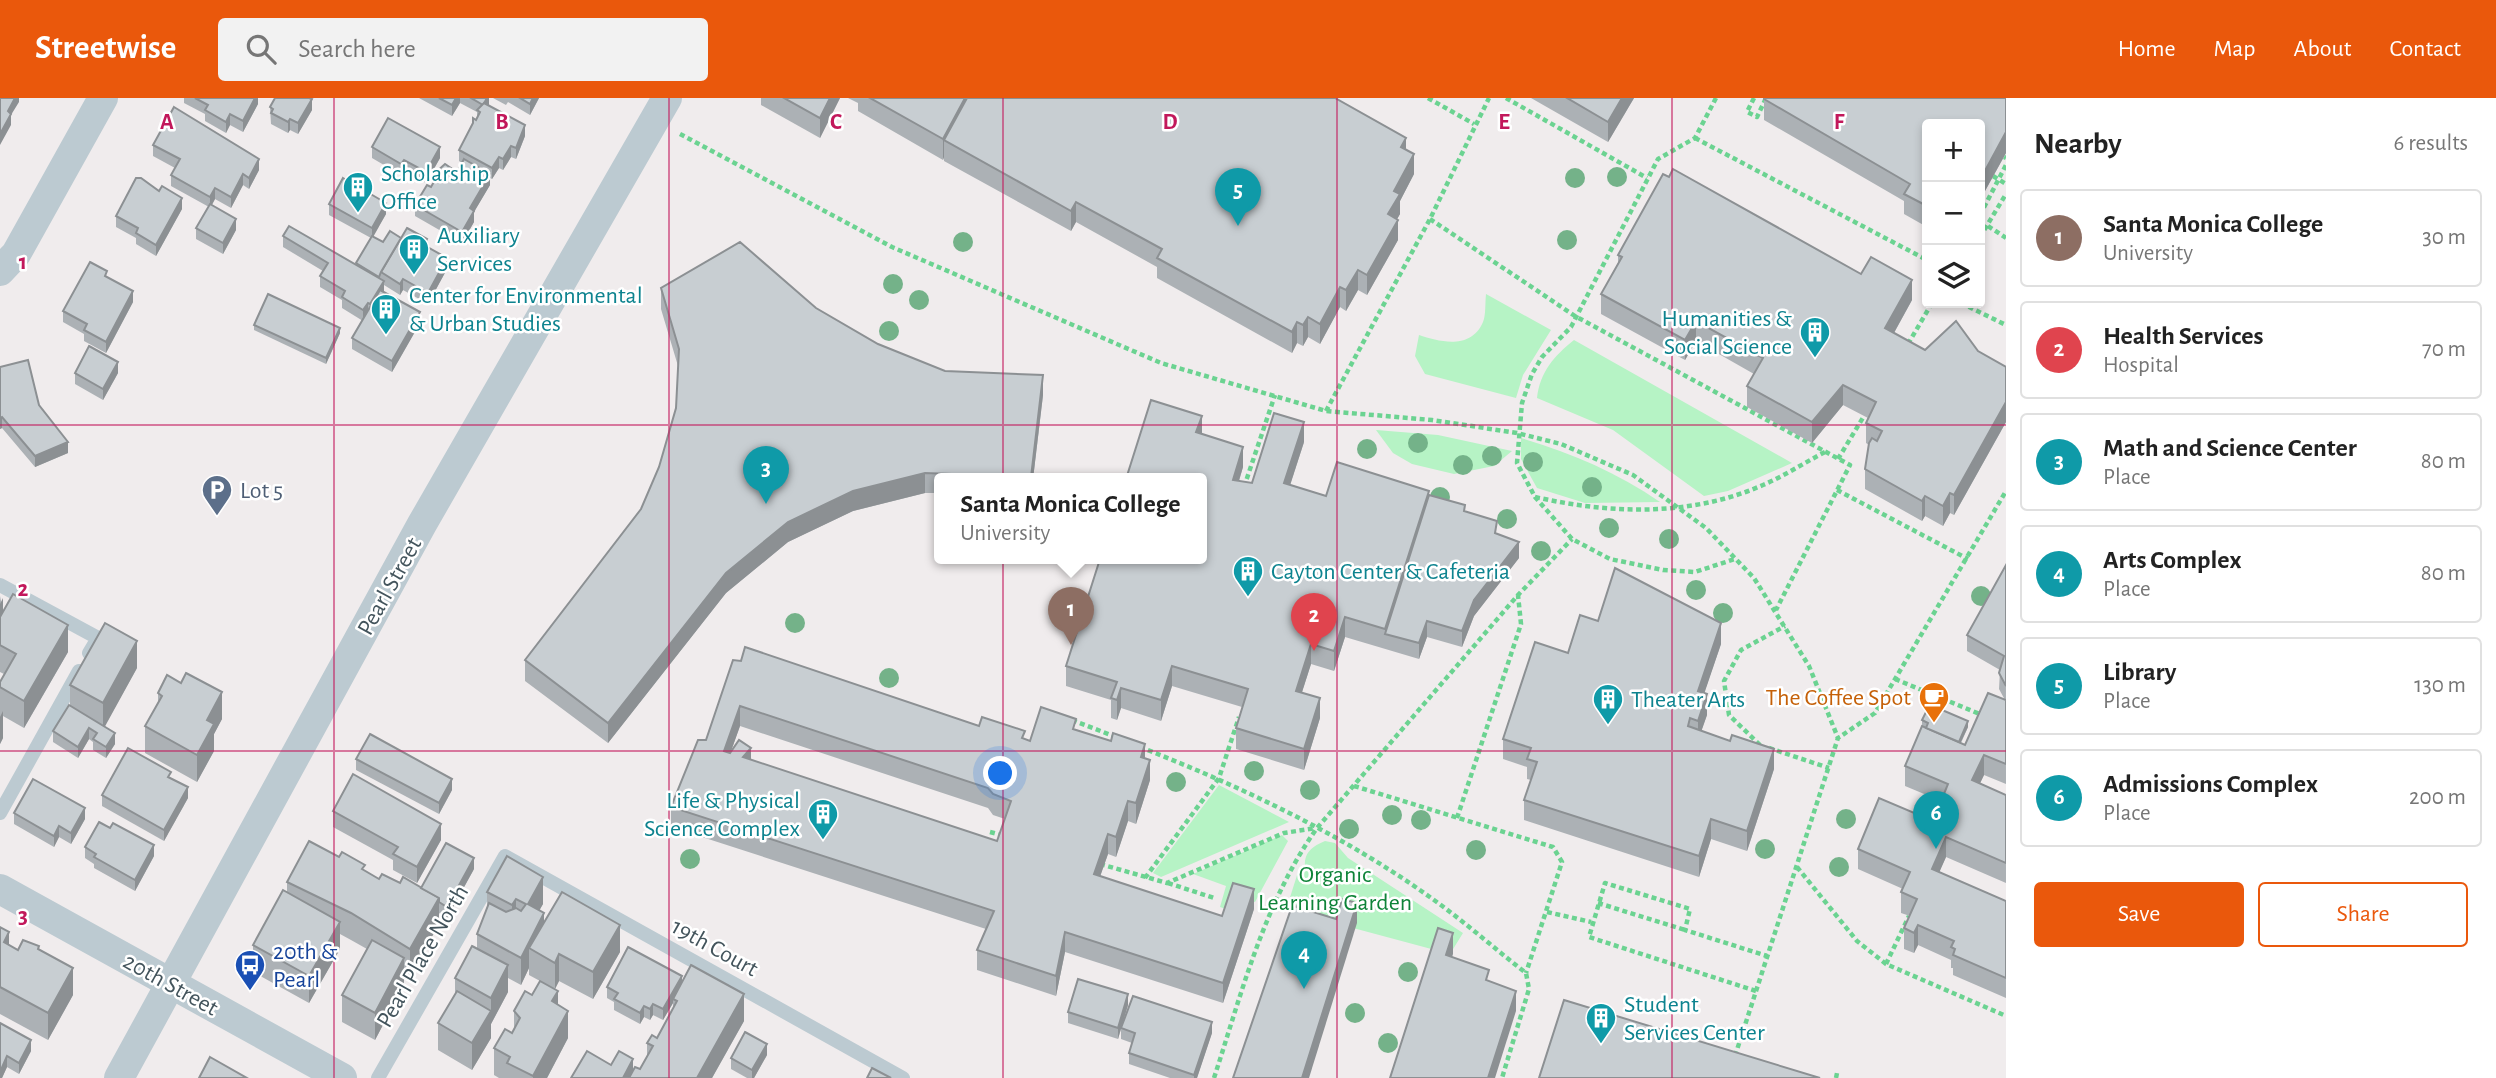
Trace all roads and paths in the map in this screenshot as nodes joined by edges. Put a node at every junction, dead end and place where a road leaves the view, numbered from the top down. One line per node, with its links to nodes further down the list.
1 (103, 98): 23 (street)
2 (1428, 98): 10 (path)
3 (1489, 98): 10 (path)
4 (1507, 98): 14 (path)
5 (1723, 98): 8 (path)
6 (1754, 98): 7 (path)
7 (1766, 98)
8 (1715, 99): 11 (path)
9 (661, 109): 29 (path); 77 (street, Pearl Street)
10 (1474, 124): 18 (path)
11 (1695, 138): 14 (path); 22 (path)
12 (2006, 165): 17 (path)
13 (1993, 176): 15 (path)
14 (1647, 178): 26 (path)
15 (2006, 184)
16 (2006, 194): 19 (path)
17 (1985, 205)
18 (1430, 219): 26 (path); 30 (path)
19 (1988, 226): 20 (path); 21 (path)
20 (1985, 230)
21 (2006, 238)
22 (1922, 257)
23 (0, 271)
24 (1929, 308): 28 (path)
25 (1971, 308): 27 (path)
26 (1575, 316): 32 (path); 33 (path)
27 (2006, 325)
28 (1907, 346)
29 (1275, 395): 30 (path); 38 (path)
30 (1326, 411): 32 (path)
31 (1864, 416): 34 (path)
32 (1517, 433): 37 (path); 39 (path)
33 (1826, 452): 34 (path); 39 (path)
34 (1838, 459): 35 (path)
35 (1837, 490): 42 (path); 45 (path)
36 (2006, 491): 42 (path)
37 (1535, 497): 39 (path); 40 (path)
38 (1239, 499)
39 (1677, 506): 41 (path)
40 (1572, 539): 41 (path); 44 (path)
41 (1735, 559): 45 (path)
42 (1968, 559): 47 (path)
43 (0, 585): 57 (lane)
44 (1518, 595): 56 (path); 58 (path)
45 (1776, 610): 46 (path)
46 (1785, 626): 51 (path); 54 (path)
47 (1895, 680): 50 (path); 51 (path)
48 (1242, 708): 55 (path)
49 (1059, 715): 52 (path)
50 (1986, 717)
51 (1838, 738): 54 (path)
52 (1120, 739)
53 (1133, 744): 55 (path)
54 (1829, 768): 64 (path)
55 (1219, 778): 59 (path); 65 (path)
56 (1354, 786): 58 (path); 59 (path)
57 (0, 813)
58 (1457, 818): 70 (path)
59 (1317, 828): 66 (path); 76 (path); 87 (path)
60 (990, 831): 61 (path)
61 (1016, 839)
62 (505, 856): 85 (lane, Pearl Place North); 86 (lane, 19th Court)
63 (1093, 862): 65 (path)
64 (1797, 866): 74 (path); 75 (path)
65 (1145, 878): 66 (path)
66 (1167, 883): 68 (path)
67 (0, 889): 77 (street, 20th Street)
68 (1214, 898)
69 (1598, 903): 72 (path); 73 (path); 73 (path)
70 (1547, 912): 72 (path); 76 (path)
71 (1909, 916): 75 (path)
72 (1591, 922): 78 (path)
73 (1685, 930): 74 (path)
74 (1767, 957): 78 (path)
75 (1886, 964): 79 (path)
76 (1526, 973): 88 (path)
77 (172, 984): 83 (street, Pearl Street); 84 (street, 20th Street)
78 (1756, 991): 80 (path)
79 (2006, 1016)
80 (1735, 1055): 81 (path); 82 (path)
81 (1747, 1059)
82 (1732, 1063)
83 (119, 1078)
84 (342, 1078)
85 (378, 1078)
86 (903, 1078)
87 (1214, 1078)
88 (1502, 1078)

